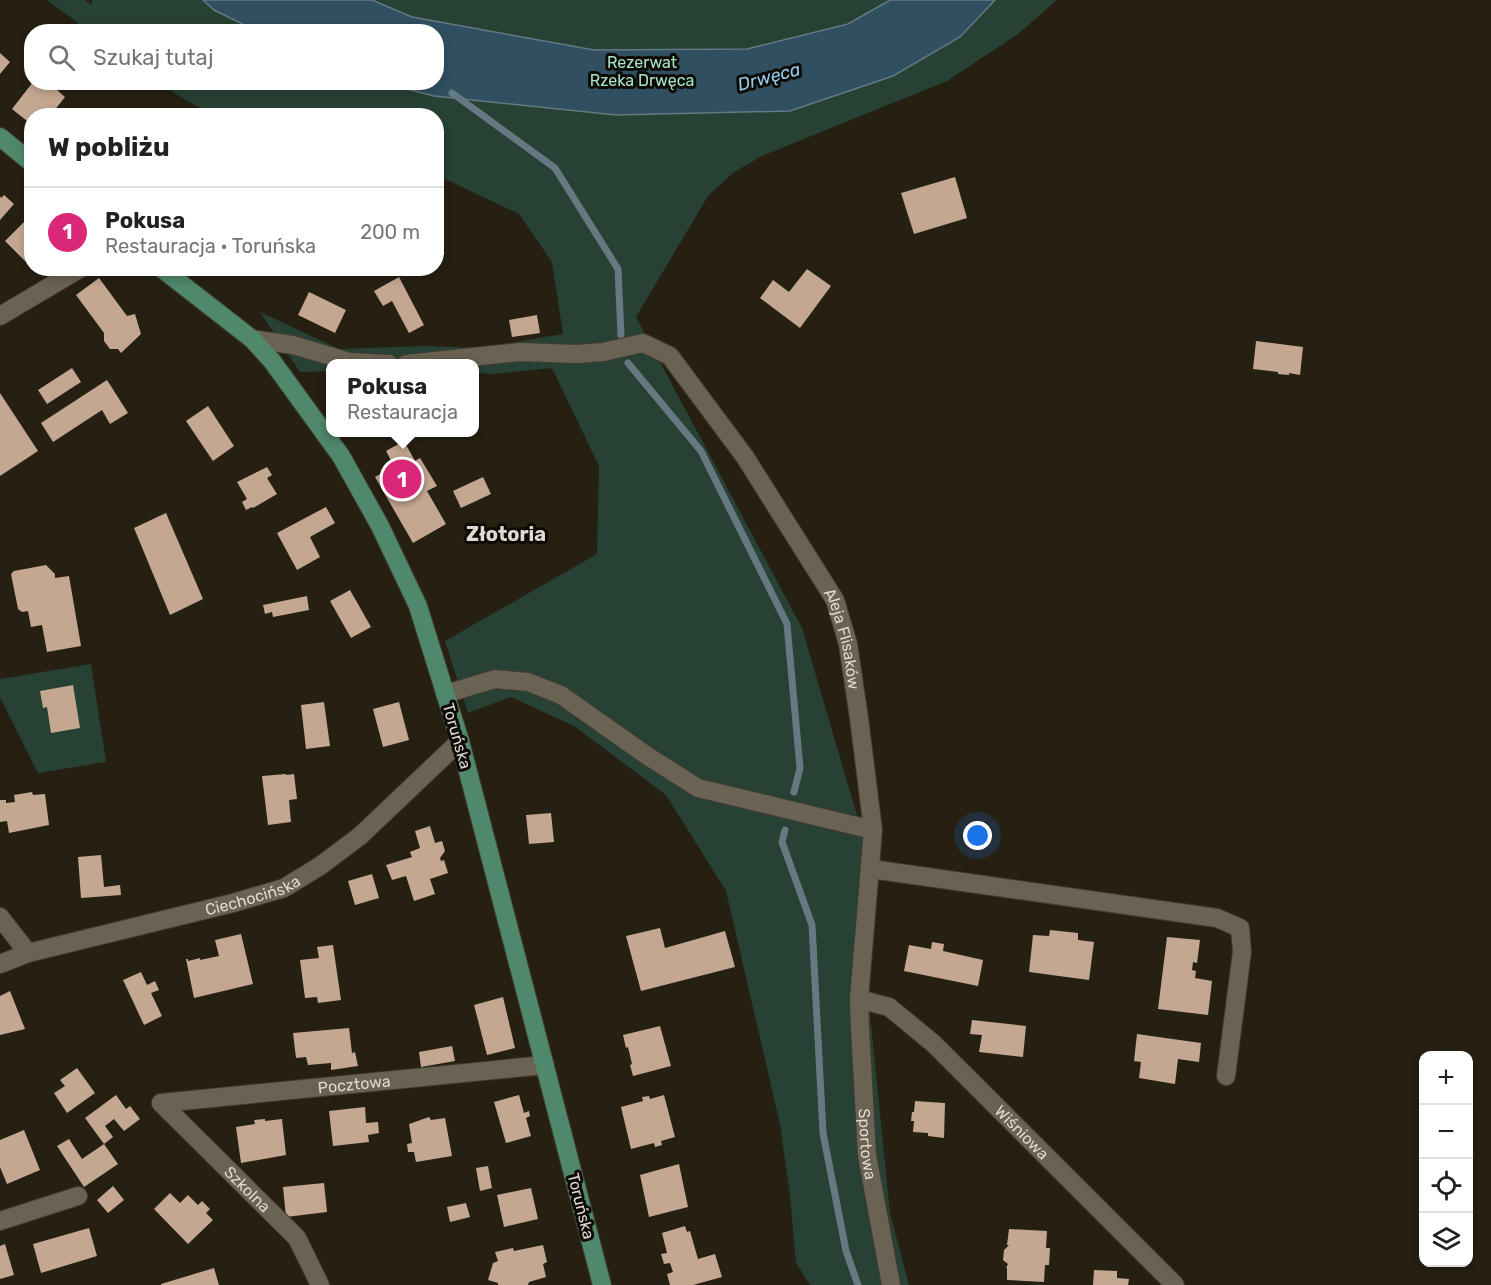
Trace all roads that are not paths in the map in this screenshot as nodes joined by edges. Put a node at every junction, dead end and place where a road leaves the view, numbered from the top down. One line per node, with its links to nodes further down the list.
1 (0, 137): 2 (main road)
2 (24, 157)
3 (67, 276): 5 (street)
4 (171, 276): 6 (main road, Toruńska)
5 (0, 315)
6 (252, 339): 7 (street); 9 (main road, Toruńska)
7 (340, 359)
8 (447, 359): 13 (street, Aleja Flisaków)
9 (326, 436)
10 (327, 437): 11 (main road, Toruńska)
11 (445, 694): 12 (main road, Toruńska); 13 (street)
12 (460, 741): 16 (street, Ciechocińska); 19 (main road, Toruńska)
13 (873, 830): 14 (street, Aleja Flisaków)
14 (871, 869): 18 (street, Aleja Flisaków); 20 (street)
15 (0, 917): 16 (street)
16 (28, 953): 17 (street, Ciechocińska)
17 (0, 964)
18 (859, 999): 26 (street, Sportowa); 27 (street, Wiśniowa)
19 (545, 1065): 21 (street, Pocztowa); 25 (main road, Toruńska)
20 (1226, 1076)
21 (161, 1102): 24 (street, Szkolna)
22 (78, 1196): 23 (street)
23 (0, 1221)
24 (320, 1285)
25 (602, 1285)
26 (891, 1285)
27 (1175, 1285)

